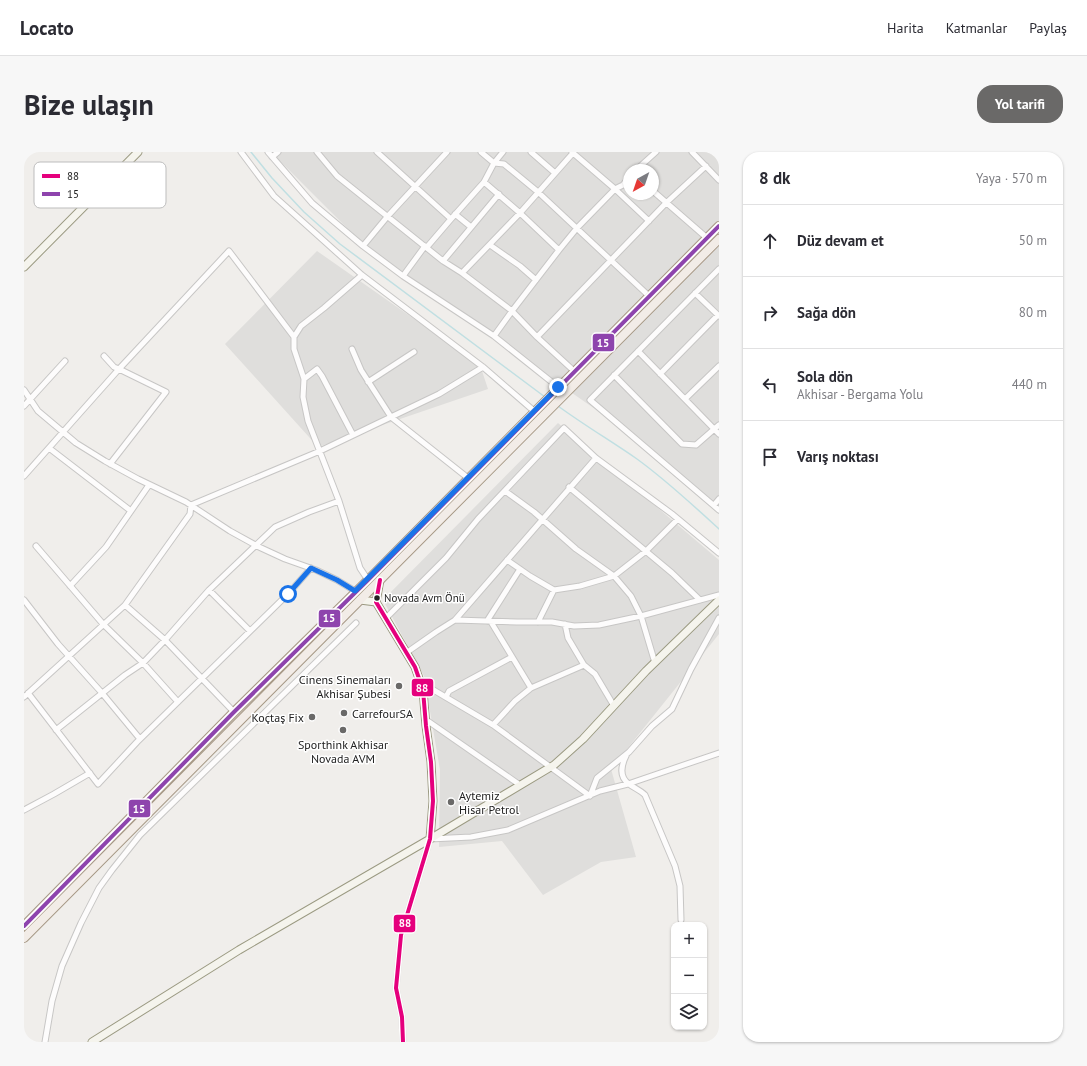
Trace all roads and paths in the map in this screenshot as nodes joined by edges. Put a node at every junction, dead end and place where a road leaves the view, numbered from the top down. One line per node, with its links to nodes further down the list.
1 (138, 152): 15 (street)
2 (241, 152): 48 (street)
3 (268, 152): 14 (street)
4 (278, 152): 14 (street)
5 (317, 152): 32 (street)
6 (377, 152): 23 (street)
7 (447, 152): 23 (street)
8 (481, 152): 16 (street)
9 (503, 152): 16 (street)
10 (531, 152): 19 (street)
11 (573, 152): 19 (street); 24 (street)
12 (655, 152): 17 (street)
13 (692, 152): 18 (street)
14 (272, 157): 40 (street)
15 (128, 162)
16 (494, 164): 21 (street); 25 (street)
17 (642, 164)
18 (706, 166): 20 (street); 28 (street)
19 (555, 173): 25 (street)
20 (719, 180)
21 (484, 182): 26 (street); 31 (street)
22 (623, 185): 24 (street)
23 (415, 186): 31 (street); 32 (street)
24 (615, 189): 33 (street); 36 (street)
25 (538, 192): 30 (street); 36 (street)
26 (499, 194): 30 (street); 35 (street)
27 (659, 197): 28 (street)
28 (666, 204): 33 (street); 37 (street)
29 (82, 208): 45 (street)
30 (520, 212): 39 (street); 42 (street)
31 (453, 216): 35 (street); 41 (street)
32 (387, 217): 40 (street); 41 (street)
33 (649, 221): 43 (street)
34 (719, 226): 37 (main road)
35 (471, 227): 44 (street)
36 (577, 228): 42 (street); 43 (street)
37 (707, 238): 52 (main road)
38 (719, 238): 108 (main road)
39 (490, 245): 47 (street); 50 (street)
40 (363, 246): 49 (street)
41 (426, 247): 44 (street); 49 (street)
42 (559, 250): 50 (street)
43 (612, 260): 52 (street); 57 (street)
44 (443, 261): 47 (street)
45 (24, 267)
46 (719, 269): 51 (street)
47 (462, 273): 53 (street)
48 (362, 276): 56 (street); 63 (street)
49 (403, 276): 55 (street)
50 (536, 280): 53 (street)
51 (695, 293): 54 (street); 59 (street)
52 (649, 296): 66 (main road)
53 (512, 311): 55 (street); 57 (street)
54 (718, 313): 67 (street)
55 (494, 336): 72 (street)
56 (294, 337): 65 (street); 69 (street)
57 (537, 337): 66 (street)
58 (352, 349): 70 (street)
59 (638, 350): 67 (street); 68 (street)
60 (414, 352): 70 (street)
61 (104, 356): 65 (street)
62 (65, 361): 73 (street)
63 (483, 366): 76 (street); 77 (street)
64 (719, 366): 74 (street)
65 (120, 369): 79 (street); 85 (street)
66 (574, 371): 72 (main road)
67 (660, 374): 74 (street)
68 (614, 375): 80 (street); 94 (street)
69 (304, 379): 81 (street); 83 (street)
70 (368, 382): 77 (street)
71 (24, 390): 73 (street)
72 (555, 390): 76 (main road)
73 (30, 399): 75 (street); 79 (street)
74 (685, 399): 80 (street)
75 (24, 406)
76 (537, 408): 87 (main road)
77 (391, 417): 81 (street); 87 (street)
78 (719, 425): 80 (street)
79 (63, 432): 82 (street); 85 (street)
80 (717, 432)
81 (353, 435): 83 (street)
82 (49, 448): 86 (street); 96 (street)
83 (320, 451): 92 (street); 93 (street)
84 (596, 458): 89 (street); 90 (street); 98 (street)
85 (110, 464): 88 (street)
86 (24, 476)
87 (468, 478): 107 (main road)
88 (149, 485): 93 (street); 96 (street)
89 (569, 487): 97 (street); 101 (street)
90 (504, 491): 97 (street); 121 (street)
91 (719, 499): 94 (street)
92 (339, 501): 100 (street); 107 (street)
93 (191, 505): 100 (street); 119 (street)
94 (714, 505): 95 (street)
95 (719, 510)
96 (131, 511): 109 (street)
97 (543, 520): 103 (street); 106 (street)
98 (678, 520): 101 (street); 102 (street)
99 (36, 546): 109 (street)
100 (256, 546): 104 (street); 110 (street)
101 (646, 551): 106 (street); 116 (street)
102 (719, 553)
103 (507, 560): 105 (street); 123 (street)
104 (311, 568): 112 (street); 129 (street)
105 (520, 569): 111 (street); 124 (street)
106 (614, 576): 111 (street); 120 (street)
107 (368, 580): 112 (main road)
108 (380, 580): 115 (main road); 118 (street)
109 (70, 586): 127 (street)
110 (209, 590): 129 (street); 130 (street)
111 (554, 590): 125 (street)
112 (355, 591): 145 (main road)
113 (719, 595): 116 (street)
114 (24, 600): 132 (street)
115 (360, 600): 118 (street); 161 (main road)
116 (700, 600): 120 (street)
117 (719, 600): 135 (street)
118 (376, 602): 121 (street)
119 (125, 605): 127 (street); 130 (street)
120 (641, 616): 128 (street); 135 (street)
121 (386, 618): 131 (street)
122 (719, 618): 151 (street)
123 (455, 620): 124 (street); 131 (street)
124 (489, 622): 125 (street); 133 (street)
125 (538, 622): 128 (street)
126 (356, 623): 162 (street)
127 (103, 624): 132 (street); 134 (street)
128 (565, 624): 136 (street)
129 (250, 631): 137 (street)
130 (165, 640): 134 (street); 137 (street)
131 (406, 653): 138 (street)
132 (69, 656): 140 (street); 141 (street)
133 (512, 657): 139 (street); 142 (street)
134 (143, 663): 140 (street); 143 (street)
135 (655, 663): 144 (street)
136 (584, 665): 139 (street); 144 (street)
137 (201, 678): 143 (street); 145 (street)
138 (420, 682): 142 (street); 146 (street)
139 (531, 688): 147 (street)
140 (102, 693): 148 (street); 149 (street)
141 (26, 695): 148 (street)
142 (446, 697): 147 (street)
143 (178, 702): 149 (street)
144 (614, 706): 152 (street)
145 (234, 712): 160 (main road)
146 (425, 720): 155 (street); 158 (street)
147 (493, 725): 152 (street)
148 (56, 730): 153 (street)
149 (140, 739): 153 (street)
150 (719, 753): 154 (street)
151 (627, 754): 154 (street); 156 (street)
152 (549, 767): 155 (street); 156 (street)
153 (90, 773): 157 (street)
154 (628, 784): 156 (street); 159 (street)
155 (520, 785): 158 (street)
156 (590, 796): 158 (street)
157 (24, 810)
158 (430, 839): 163 (street); 164 (street)
159 (681, 920)
160 (24, 926)
161 (24, 938)
162 (45, 1042)
163 (92, 1042)
164 (403, 1042)

